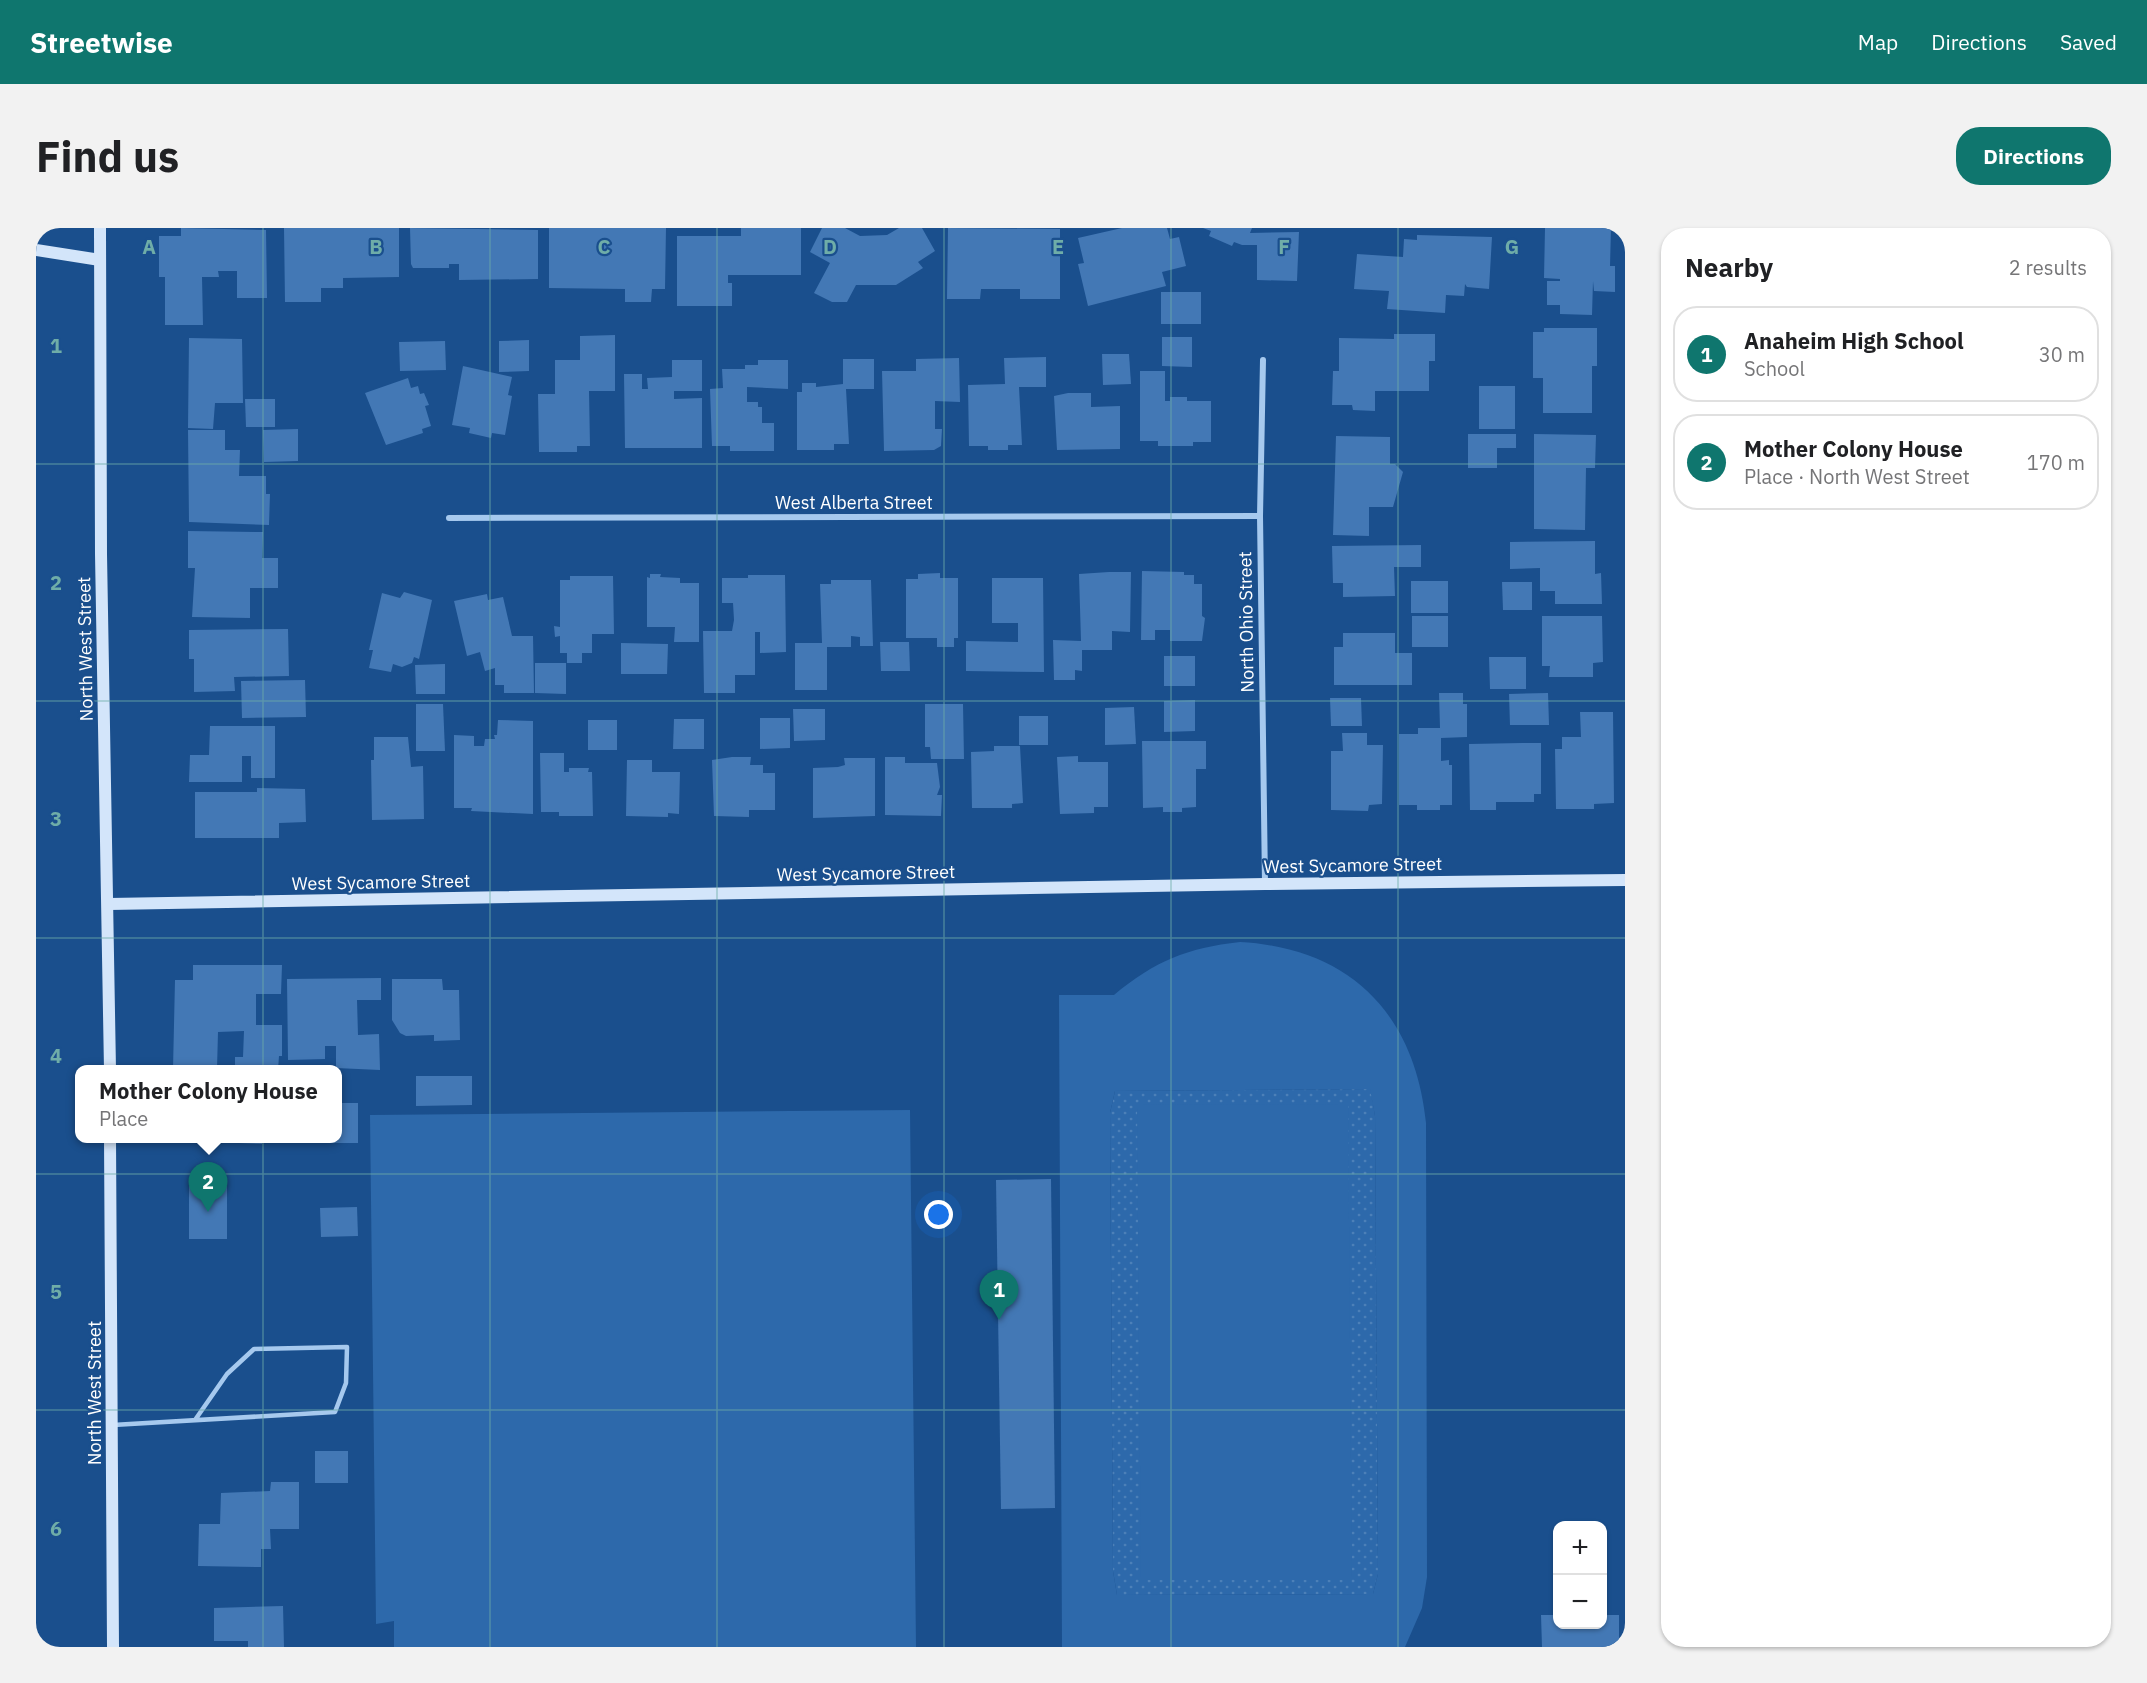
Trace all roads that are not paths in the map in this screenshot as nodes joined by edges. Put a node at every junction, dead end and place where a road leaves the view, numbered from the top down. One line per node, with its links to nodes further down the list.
1 (100, 228): 3 (street, North West Street)
2 (36, 250): 3 (street)
3 (100, 260): 9 (street, North West Street)
4 (1263, 360): 5 (street, North Ohio Street)
5 (1260, 516): 6 (street, West Alberta Street); 8 (street, North Ohio Street)
6 (449, 518)
7 (1625, 880): 8 (street, West Sycamore Street)
8 (1265, 884): 9 (street, West Sycamore Street)
9 (109, 904): 10 (street, North West Street)
10 (110, 1065)
11 (110, 1143): 13 (street, North West Street)
12 (195, 1420): 12 (lane); 13 (lane)
13 (112, 1425): 14 (street, North West Street)
14 (114, 1647)

